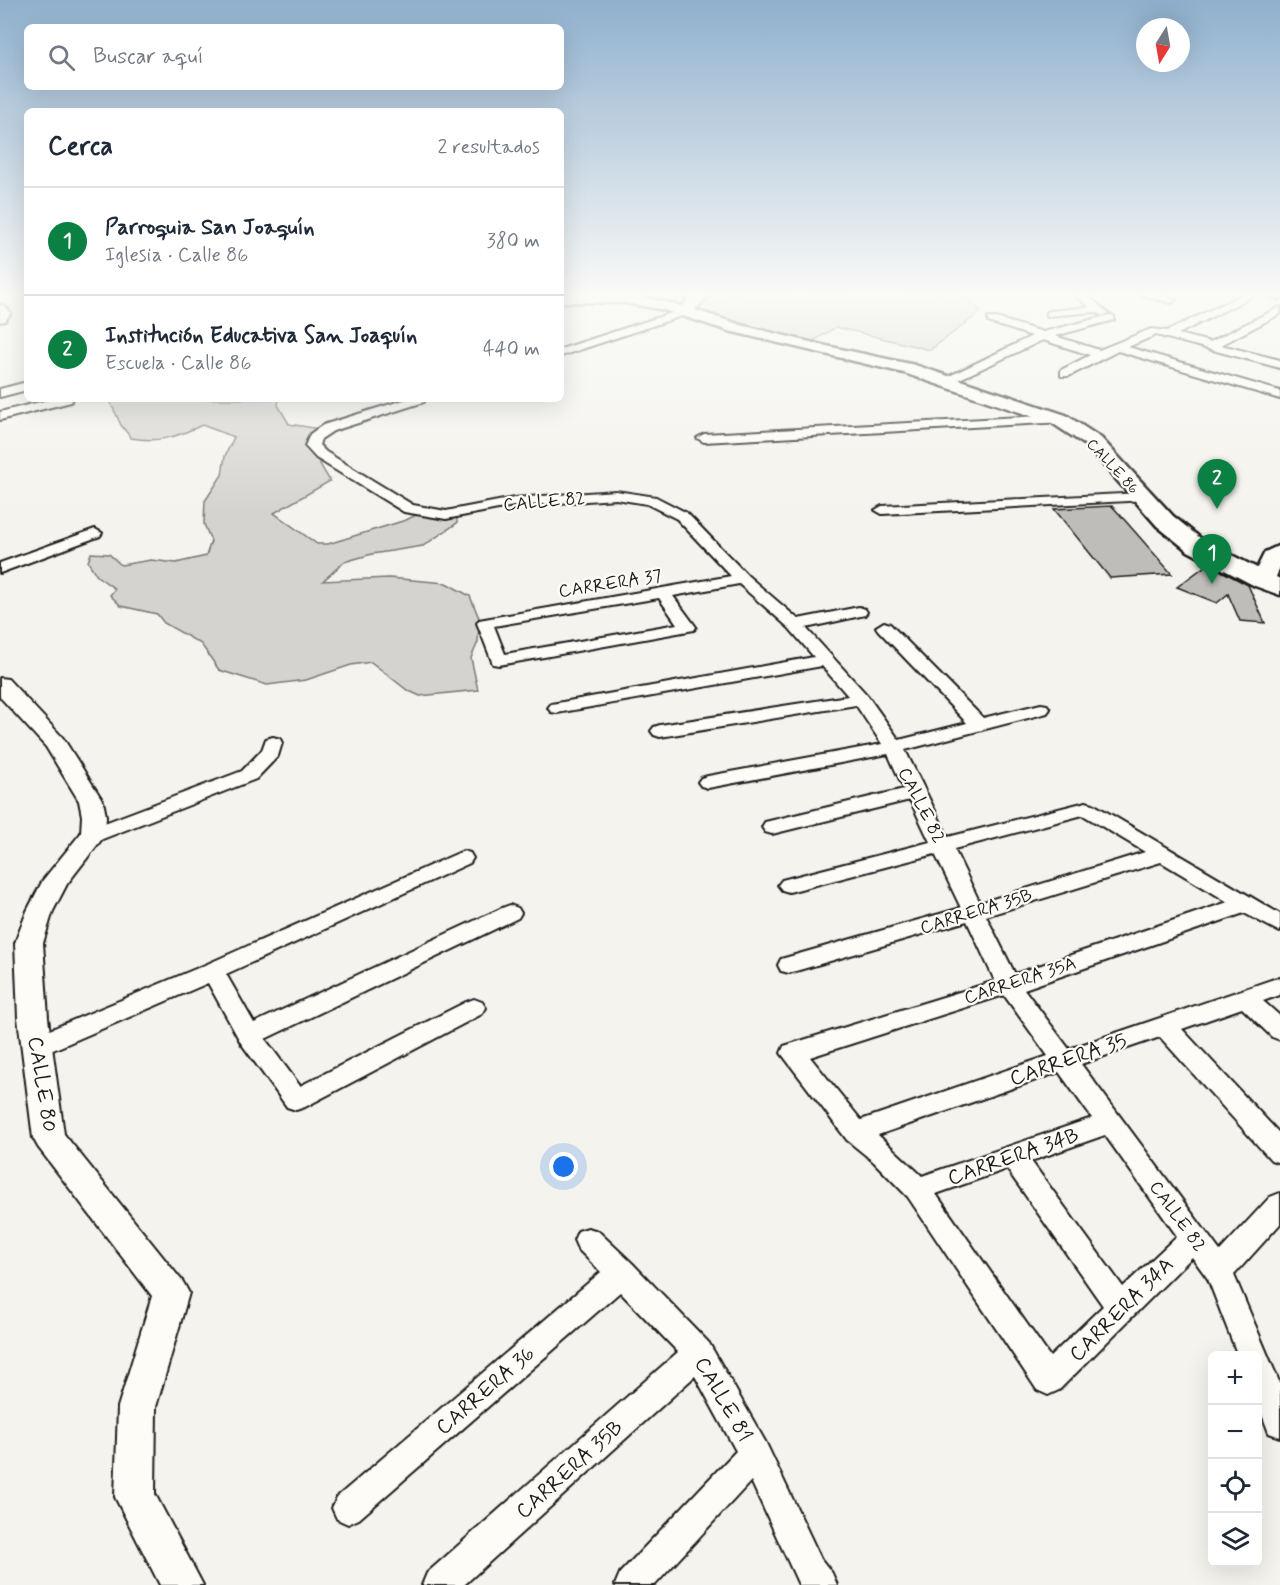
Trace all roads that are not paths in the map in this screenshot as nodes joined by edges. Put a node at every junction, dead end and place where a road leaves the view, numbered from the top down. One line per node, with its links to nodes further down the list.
1 (900, 367): 6 (main road, CALLE 86)
2 (975, 367): 6 (street)
3 (1076, 367): 5 (street)
4 (1185, 367): 9 (street)
5 (1065, 373)
6 (947, 380): 15 (main road, CALLE 86)
7 (24, 387): 8 (street)
8 (0, 393)
9 (1280, 395)
10 (56, 402): 14 (street)
11 (381, 402): 13 (street)
12 (409, 402): 13 (street)
13 (391, 407): 22 (street, CALLE 82)
14 (0, 417)
15 (1059, 419): 16 (street); 17 (main road, CALLE 86)
16 (704, 438)
17 (1142, 497): 18 (street); 23 (main road, CALLE 86)
18 (882, 510)
19 (95, 533): 21 (street)
20 (1280, 552): 23 (main road)
21 (0, 568)
22 (742, 579): 24 (street, CARRERA 37); 26 (street, CALLE 82)
23 (1271, 585)
24 (664, 594): 24 (street, CARRERA 37)
25 (860, 612): 26 (street)
26 (795, 626): 28 (street, CALLE 82)
27 (884, 627): 33 (street)
28 (827, 660): 30 (street, CALLE 82); 31 (street)
29 (0, 684): 40 (street)
30 (861, 699): 34 (street); 36 (street, CALLE 82)
31 (557, 708)
32 (1041, 709): 33 (street)
33 (979, 725): 36 (street)
34 (660, 731)
35 (273, 743): 40 (street)
36 (894, 747): 37 (street); 38 (street, CALLE 82)
37 (708, 782)
38 (916, 792): 39 (street); 41 (street, CALLE 82)
39 (772, 827)
40 (93, 835): 58 (street, CALLE 80)
41 (943, 846): 42 (street); 44 (street); 46 (street, CALLE 82)
42 (1163, 854): 45 (street); 46 (street, CARRERA 35B)
43 (463, 858): 50 (street)
44 (789, 885)
45 (1246, 904): 48 (street); 51 (street, CARRERA 35A)
46 (974, 912): 49 (street, CARRERA 35B); 51 (street, CALLE 82)
47 (510, 913): 57 (street)
48 (1280, 924)
49 (789, 965)
50 (213, 971): 57 (street); 58 (street)
51 (1009, 985): 59 (street, CALLE 82); 61 (street, CARRERA 35A)
52 (1280, 986): 53 (street, CARRERA 35)
53 (1246, 998): 55 (street, CARRERA 35); 56 (street)
54 (474, 1008): 57 (street)
55 (1165, 1026): 59 (street, CARRERA 35); 62 (street)
56 (1280, 1031)
57 (249, 1036)
58 (37, 1046): 77 (street, CALLE 80)
59 (1064, 1060): 60 (street, CALLE 82); 61 (street, CARRERA 35)
60 (1110, 1123): 63 (street, CARRERA 34B); 66 (street, CALLE 82)
61 (856, 1132): 64 (street)
62 (1280, 1152)
63 (1012, 1156): 64 (street, CARRERA 34B); 70 (street)
64 (917, 1189): 70 (street, CARRERA 34A)
65 (1280, 1205): 69 (street)
66 (1194, 1237): 69 (street, CALLE 82); 70 (street, CARRERA 34A)
67 (588, 1240): 68 (street, CALLE 81)
68 (622, 1272): 72 (street, CALLE 81); 76 (street, CARRERA 36)
69 (1219, 1272): 71 (street, CALLE 82)
70 (1121, 1308)
71 (1251, 1351)
72 (699, 1353): 75 (street, CALLE 81); 78 (street, CARRERA 35B)
73 (1262, 1379): 74 (street)
74 (1280, 1422)
75 (755, 1454): 79 (street); 80 (street, CALLE 81)
76 (348, 1508)
77 (182, 1585)
78 (439, 1585)
79 (632, 1585)
80 (820, 1585)

